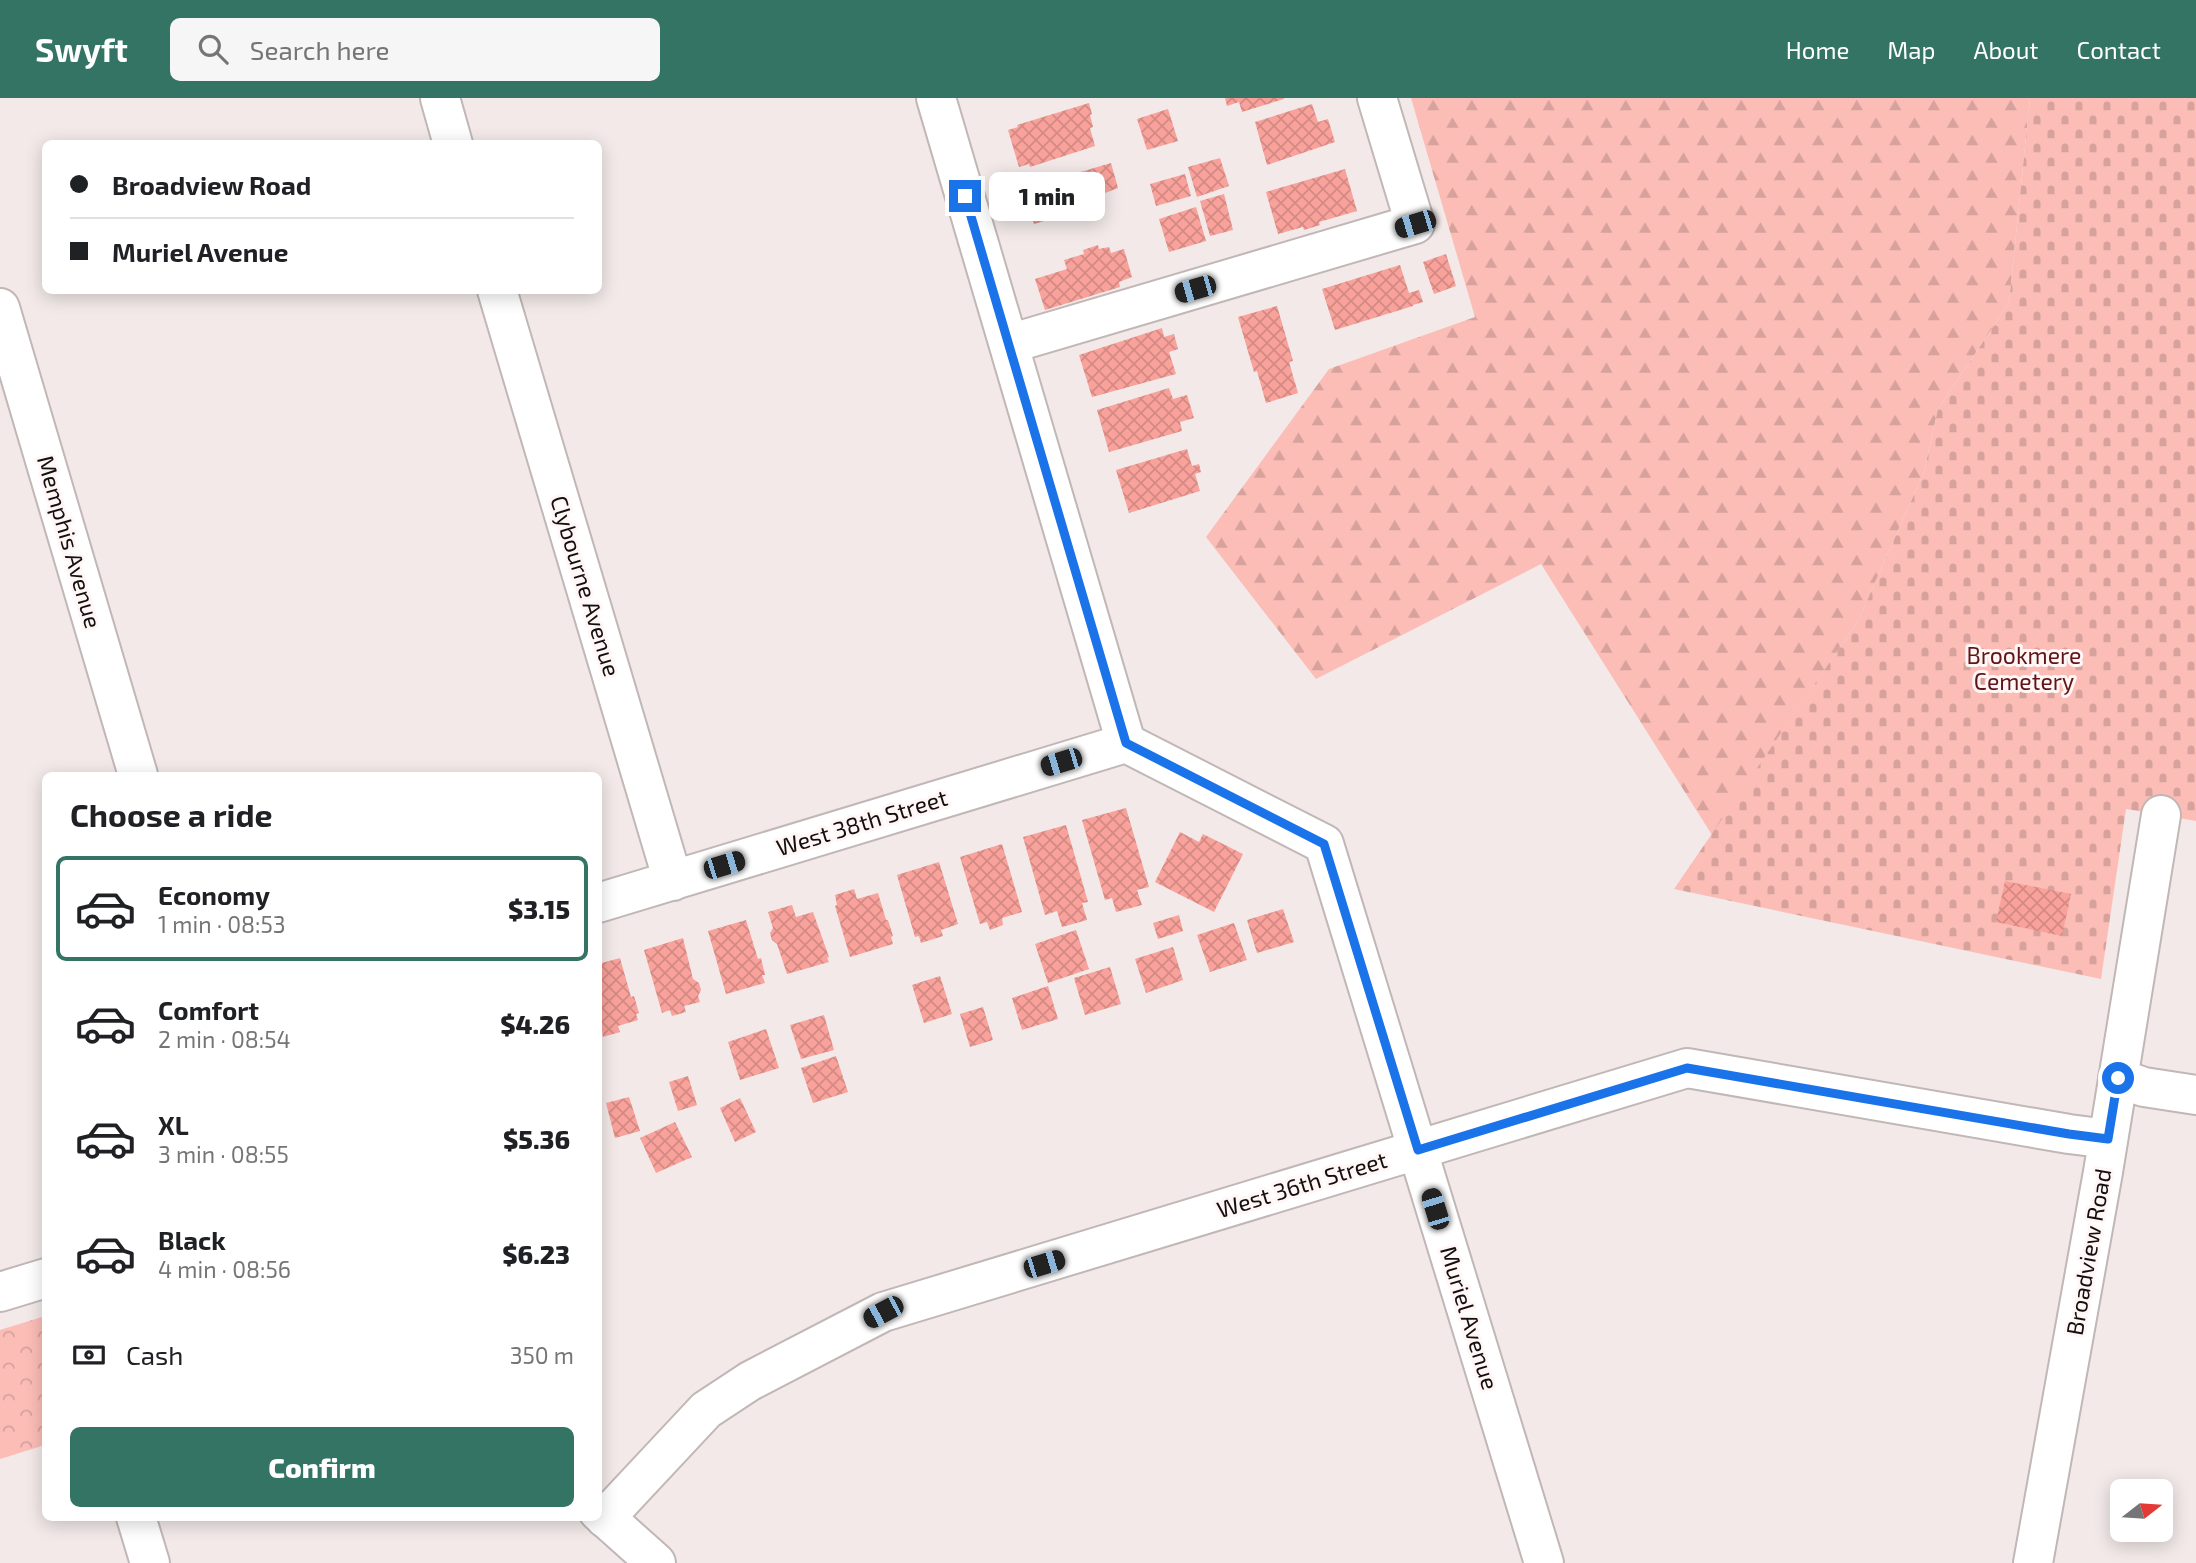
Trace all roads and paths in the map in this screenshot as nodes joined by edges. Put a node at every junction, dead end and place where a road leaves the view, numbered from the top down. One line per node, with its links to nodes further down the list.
1 (440, 98): 4 (street)
2 (936, 98): 7 (street)
3 (1377, 98): 7 (street)
4 (452, 140)
5 (498, 294): 11 (street, Clybourne Avenue)
6 (0, 308): 9 (street, Memphis Avenue)
7 (1009, 344): 8 (street)
8 (1126, 743): 11 (street, West 38th Street); 16 (street, Muriel Avenue)
9 (137, 772)
10 (2161, 815): 13 (street, Broadview Road)
11 (673, 881): 12 (street, West 38th Street)
12 (602, 902)
13 (2118, 1078): 14 (street); 15 (street, Broadview Road)
14 (2196, 1095)
15 (2108, 1139): 16 (street, West 36th Street); 24 (street, Broadview Road)
16 (1418, 1150): 19 (street, West 36th Street); 23 (street, Muriel Avenue)
17 (42, 1279): 18 (street)
18 (0, 1292)
19 (602, 1515): 22 (street)
20 (137, 1521): 21 (street)
21 (150, 1563)
22 (656, 1563)
23 (1544, 1563)
24 (2033, 1563)

